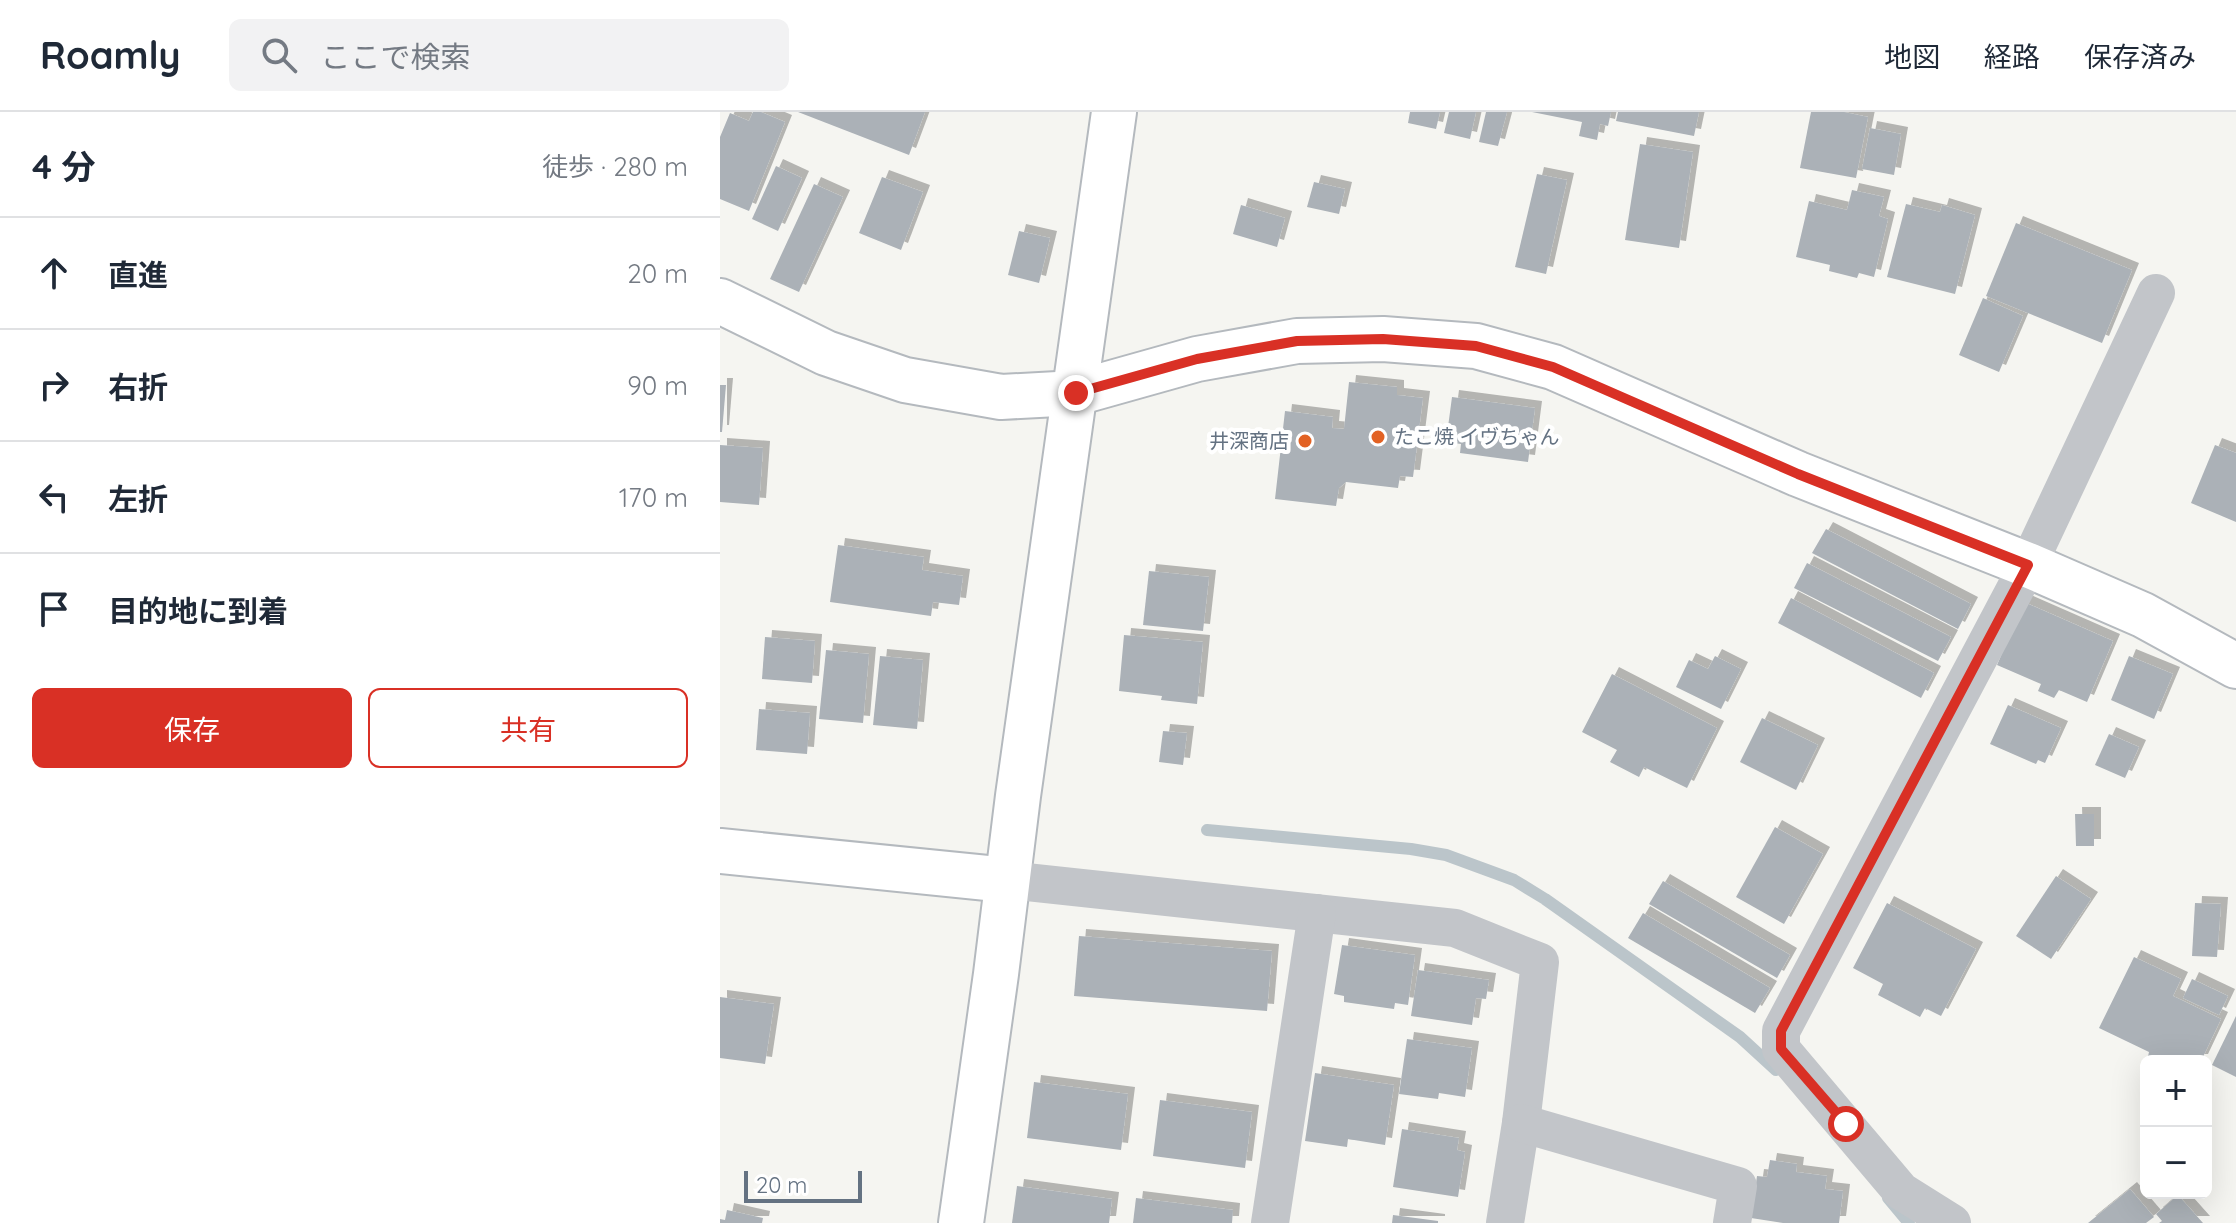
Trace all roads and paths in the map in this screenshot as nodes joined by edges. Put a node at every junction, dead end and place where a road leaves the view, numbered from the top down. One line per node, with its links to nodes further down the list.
1 (1114, 112): 4 (street)
2 (2156, 293): 5 (street)
3 (720, 301): 4 (street)
4 (1076, 393): 5 (street); 8 (street)
5 (2028, 565): 6 (street); 15 (street)
6 (2236, 666)
7 (720, 851): 8 (street)
8 (1007, 880): 9 (street); 11 (street)
9 (1317, 913): 10 (street); 12 (street)
10 (1521, 1123): 13 (street); 14 (street)
11 (961, 1223)
12 (1270, 1223)
13 (1505, 1223)
14 (1732, 1223)
15 (1952, 1223)

